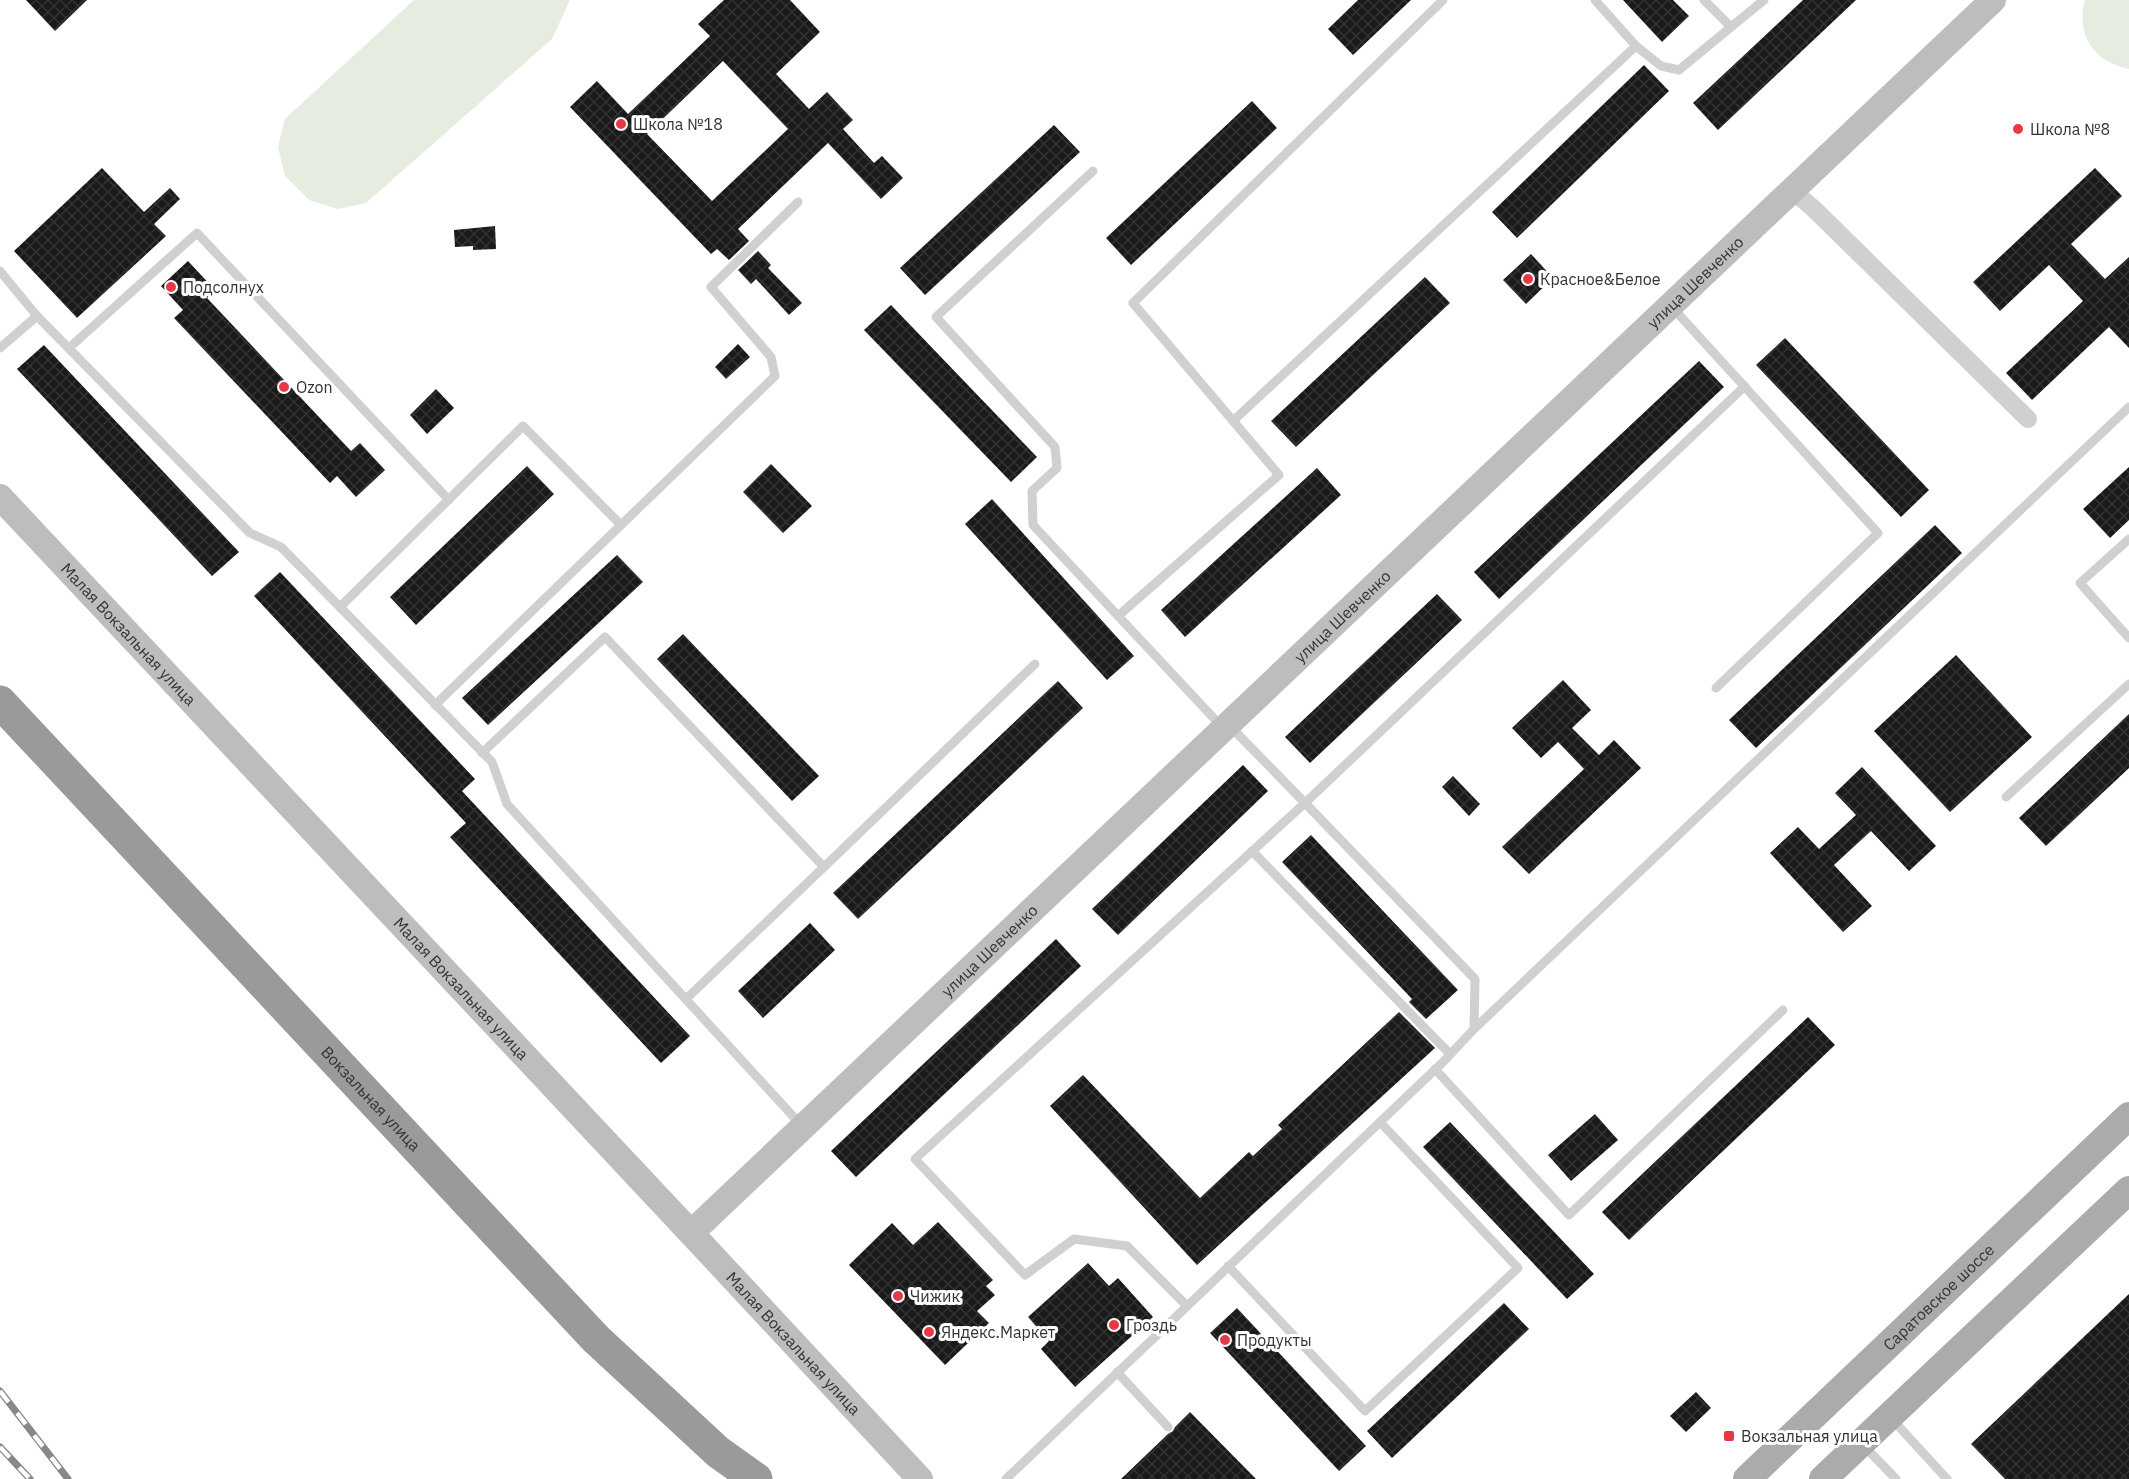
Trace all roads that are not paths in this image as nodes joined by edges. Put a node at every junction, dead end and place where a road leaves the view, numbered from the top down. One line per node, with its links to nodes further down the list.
1 (1443, 0): 19 (lane)
2 (1595, 0): 7 (lane)
3 (1704, 0): 6 (lane)
4 (1764, 0): 6 (lane)
5 (1993, 0): 9 (street, улица Шевченко)
6 (1731, 27): 7 (lane)
7 (1636, 46): 19 (lane)
8 (1093, 171): 25 (lane)
9 (1792, 190): 12 (street, улица Шевченко); 18 (street)
10 (798, 202): 22 (lane)
11 (0, 271): 13 (lane)
12 (1670, 305): 16 (lane); 32 (street, улица Шевченко)
13 (37, 316): 14 (lane); 15 (lane)
14 (0, 348)
15 (69, 348): 21 (lane); 24 (lane)
16 (1745, 386): 29 (lane); 35 (lane)
17 (2129, 407): 40 (lane)
18 (2028, 419)
19 (1233, 421): 25 (lane)
20 (0, 497): 47 (street, Малая Вокзальная улица)
21 (448, 500): 22 (lane); 24 (lane)
22 (621, 525): 31 (lane)
23 (2129, 539): 26 (lane)
24 (340, 607): 31 (lane)
25 (1118, 616): 32 (lane)
26 (2129, 638)
27 (1035, 664): 37 (lane)
28 (2129, 684): 34 (lane)
29 (1716, 688)
30 (0, 702): 54 (highway, Вокзальная улица)
31 (435, 705): 33 (lane)
32 (1226, 726): 35 (lane); 45 (street, улица Шевченко)
33 (482, 753): 37 (lane); 38 (lane)
34 (2006, 797)
35 (1305, 803): 36 (lane); 40 (lane)
36 (1252, 851): 41 (lane); 49 (lane)
37 (824, 867): 38 (lane)
38 (686, 999): 45 (lane)
39 (1783, 1010): 42 (lane)
40 (1474, 1029): 41 (lane)
41 (1450, 1054): 42 (lane)
42 (1435, 1069): 44 (lane)
43 (2129, 1116): 57 (main road, Саратовское шоссе)
44 (1380, 1122): 48 (lane); 48 (lane)
45 (803, 1127): 47 (street, улица Шевченко)
46 (2129, 1190): 51 (main road)
47 (691, 1233): 55 (street, Малая Вокзальная улица)
48 (1228, 1266): 49 (lane)
49 (1186, 1305): 50 (lane)
50 (1117, 1372): 52 (lane); 56 (lane)
51 (1889, 1416): 53 (main road); 60 (lane)
52 (1168, 1426)
53 (1862, 1443): 58 (main road); 59 (lane)
54 (756, 1479)
55 (920, 1479)
56 (1006, 1479)
57 (1746, 1479)
58 (1824, 1479)
59 (1896, 1479)
60 (1947, 1479)

